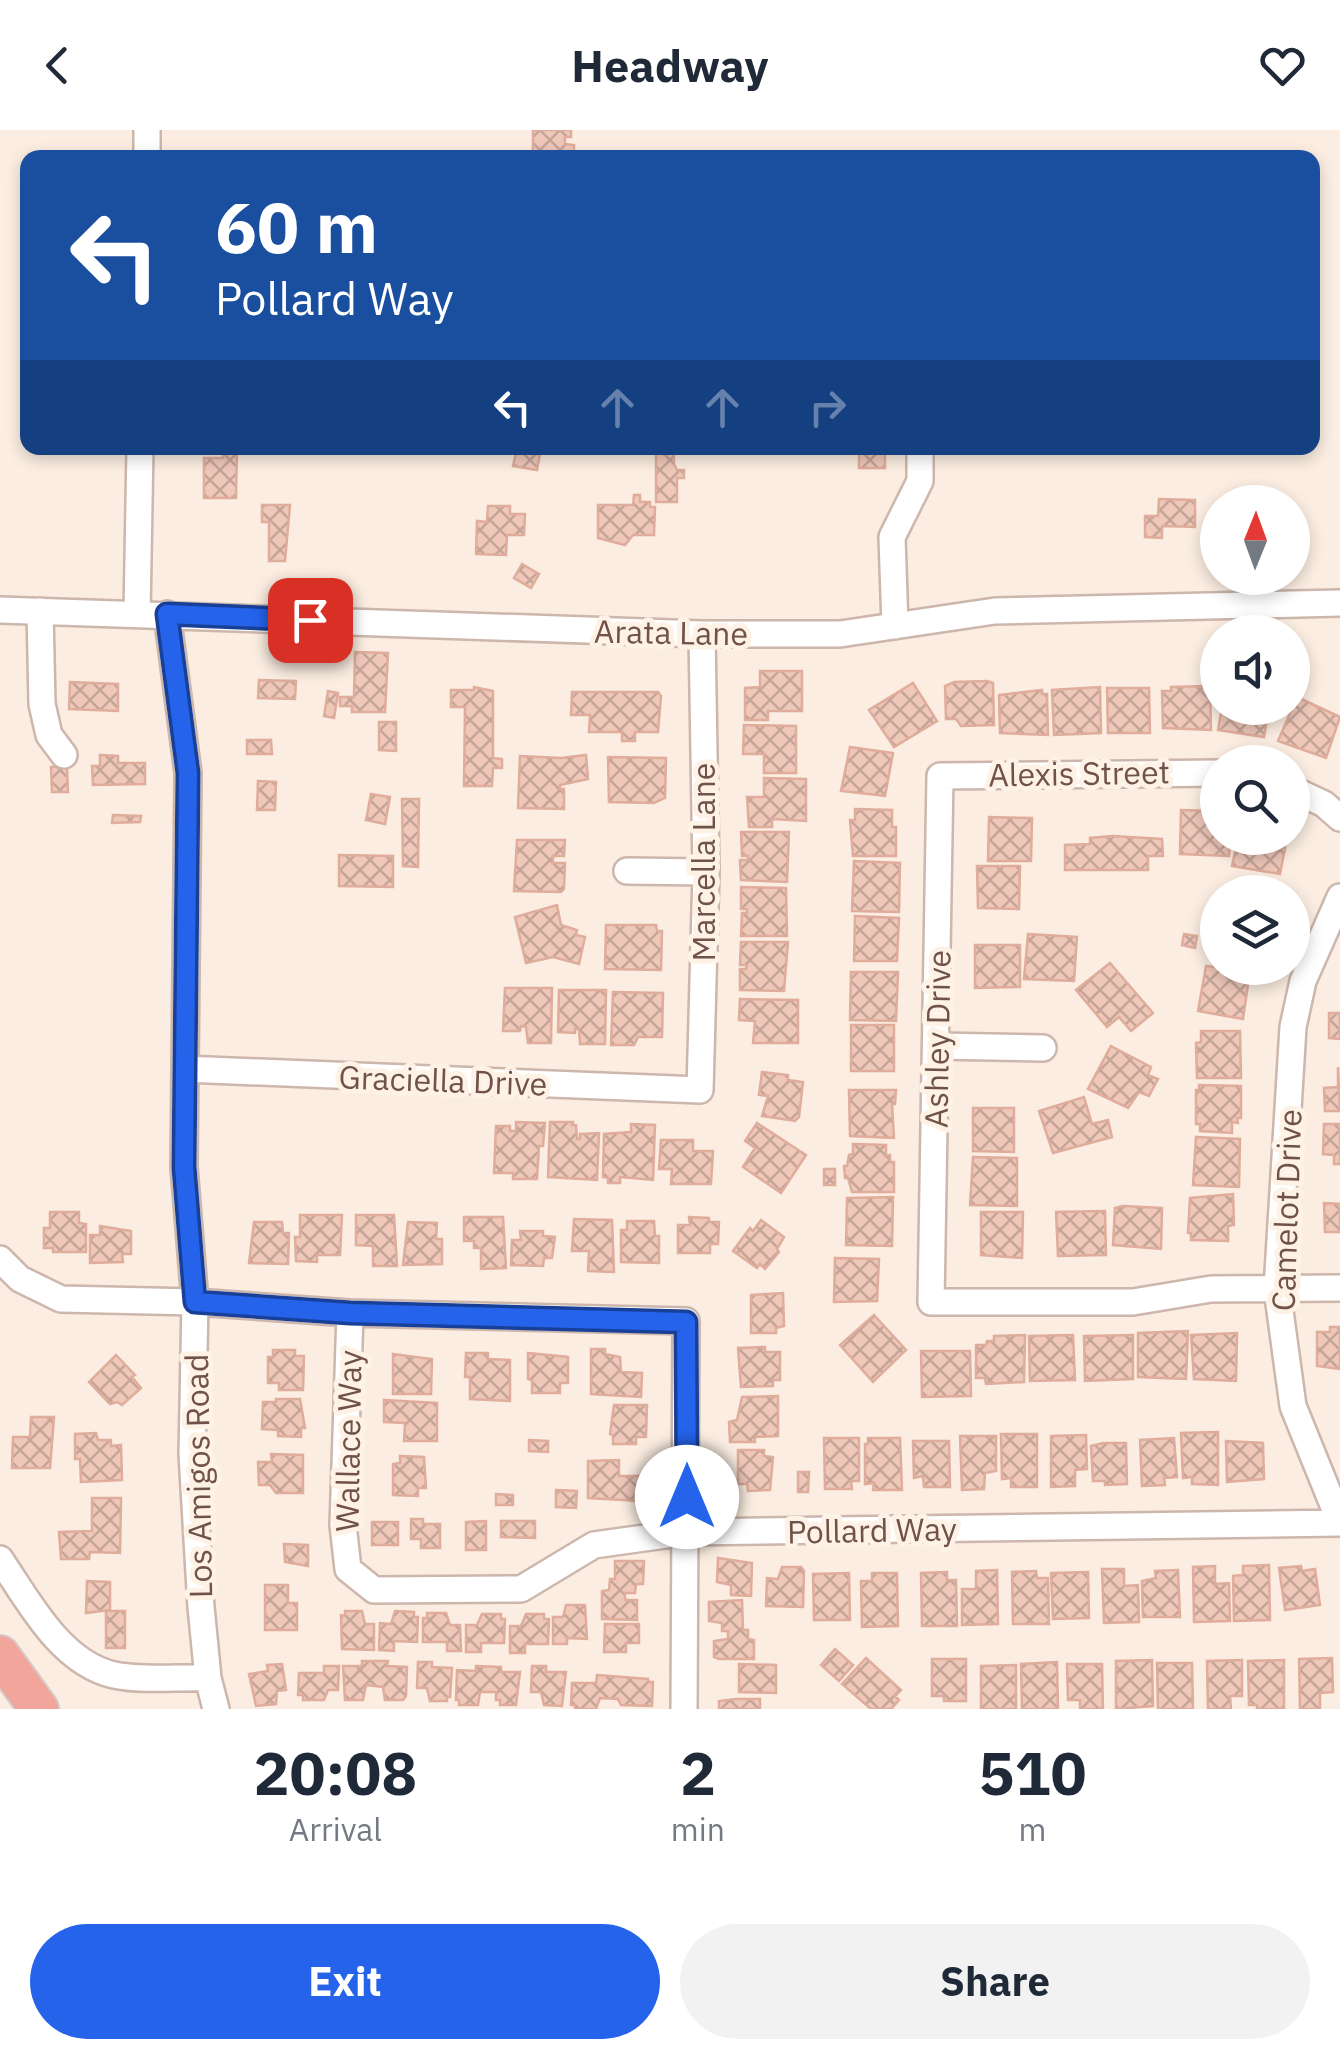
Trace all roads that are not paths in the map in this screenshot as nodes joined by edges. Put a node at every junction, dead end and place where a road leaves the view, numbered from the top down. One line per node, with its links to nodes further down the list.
1 (140, 455): 6 (street)
2 (920, 455): 8 (street)
3 (1340, 603): 8 (street, Arata Lane)
4 (0, 610): 5 (street, Arata Lane)
5 (40, 611): 6 (street, Arata Lane); 10 (street)
6 (137, 614): 7 (street, Arata Lane)
7 (167, 614): 9 (street, Arata Lane); 20 (street, Los Amigos Road)
8 (895, 626): 9 (street, Arata Lane)
9 (702, 634): 16 (street, Marcella Lane)
10 (64, 756)
11 (1200, 773): 12 (street, Alexis Street)
12 (940, 776): 18 (street, Ashley Drive)
13 (1310, 798): 14 (street)
14 (1340, 818)
15 (627, 870): 16 (street)
16 (706, 872): 21 (street, Marcella Lane)
17 (1340, 897): 23 (street, Camelot Drive)
18 (937, 1046): 19 (street); 23 (street, Ashley Drive)
19 (1043, 1048)
20 (186, 1070): 21 (street, Graciella Drive); 25 (street, Los Amigos Road)
21 (700, 1090)
22 (0, 1259): 25 (street)
23 (1278, 1288): 24 (street); 27 (street, Camelot Drive)
24 (1340, 1288)
25 (195, 1302): 26 (street); 31 (street, Los Amigos Road)
26 (350, 1313): 28 (street); 28 (street, Wallace Way)
27 (1340, 1522): 28 (street, Pollard Way)
28 (687, 1532): 34 (street)
29 (0, 1559): 31 (street)
30 (0, 1655): 32 (highway)
31 (208, 1678): 33 (street, Los Amigos Road)
32 (38, 1709)
33 (216, 1709)
34 (684, 1709)

